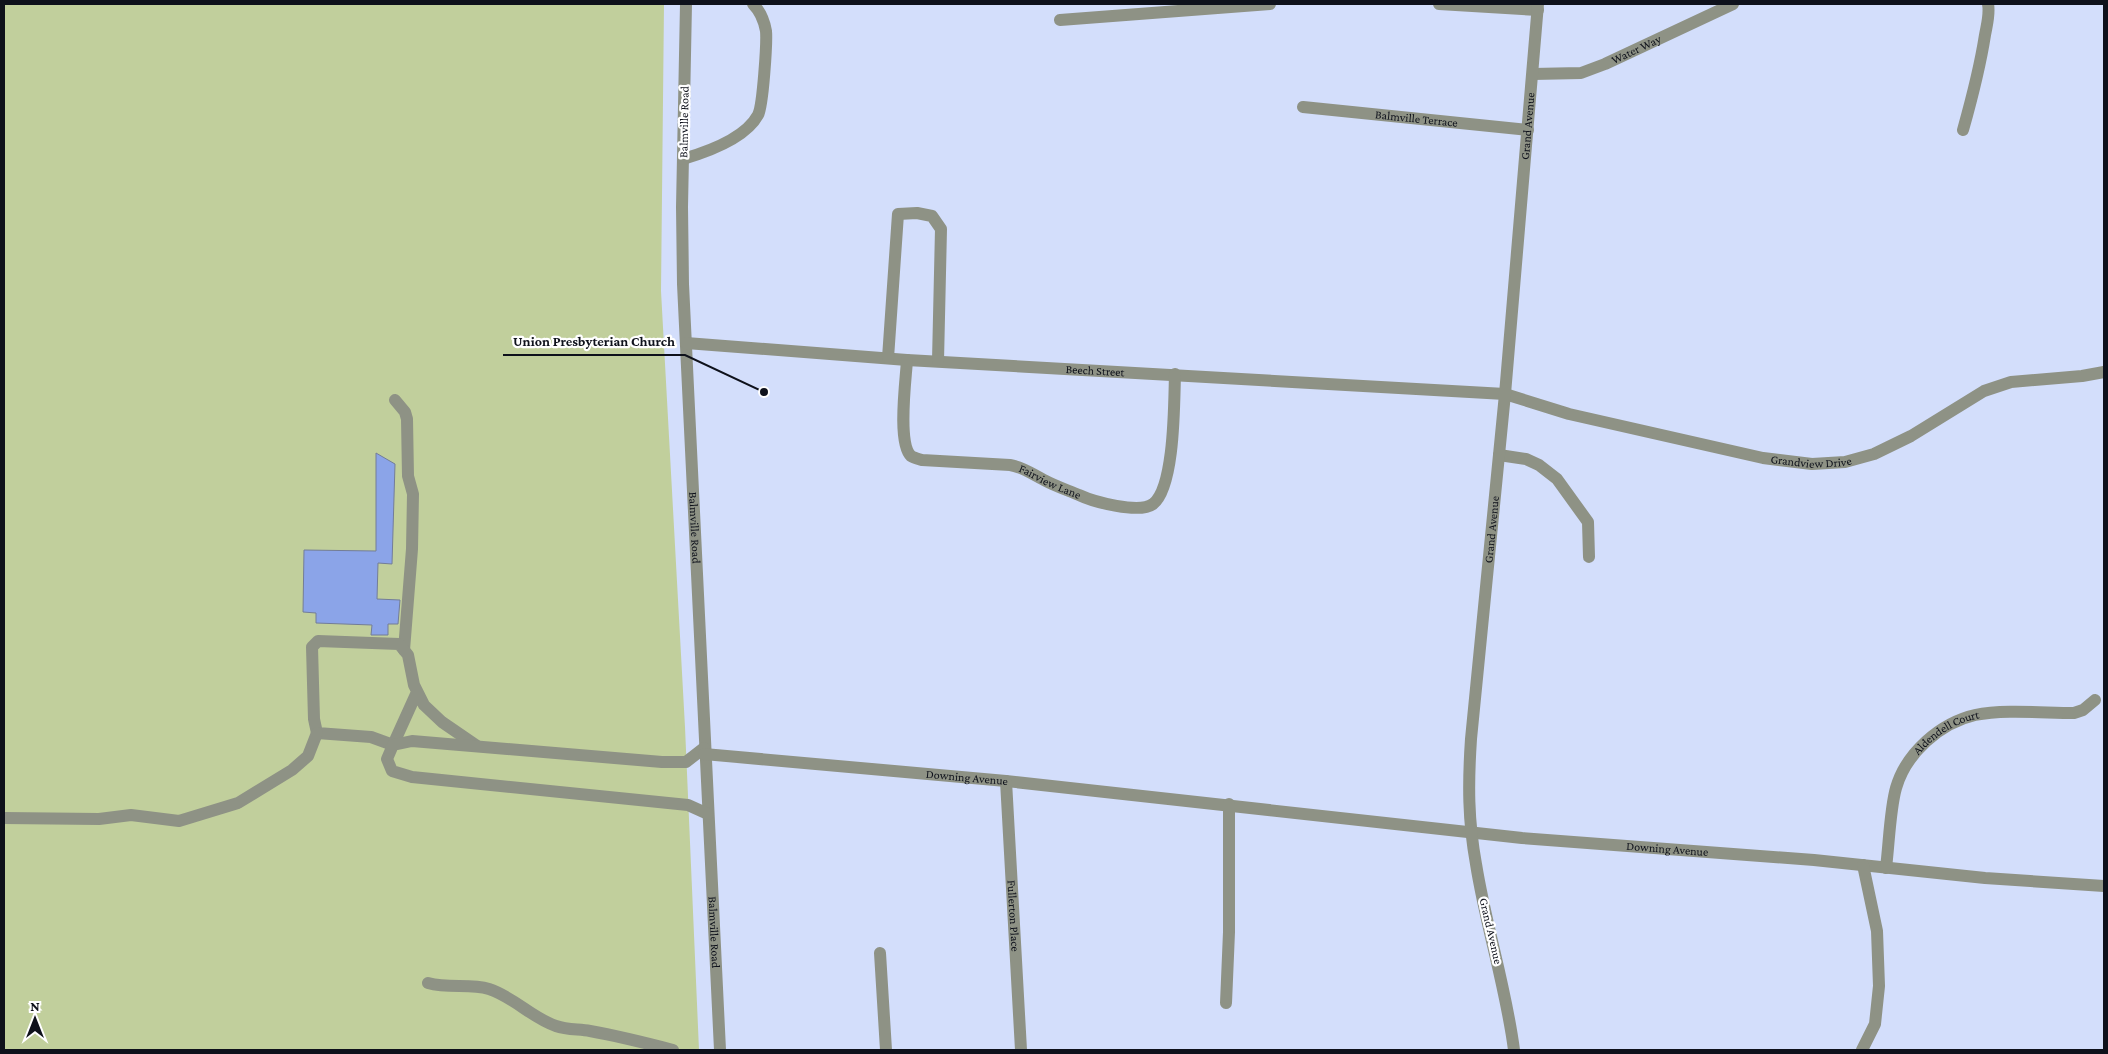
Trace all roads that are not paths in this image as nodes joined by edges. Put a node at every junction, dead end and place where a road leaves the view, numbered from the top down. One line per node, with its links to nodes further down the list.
1 (686, 4): 13 (street, Balmville Road)
2 (753, 4): 13 (street)
3 (1270, 4): 8 (street)
4 (1439, 4): 7 (street)
5 (1733, 4): 9 (street, Water Way)
6 (1988, 4): 12 (street)
7 (1538, 7): 9 (street, Grand Avenue)
8 (1060, 20)
9 (1533, 74): 11 (street, Grand Avenue)
10 (1303, 107): 11 (street, Balmville Terrace)
11 (1528, 130): 20 (street, Grand Avenue)
12 (1963, 130)
13 (683, 160): 14 (street, Balmville Road)
14 (686, 343): 15 (street, Beech Street); 30 (street, Balmville Road)
15 (888, 358): 16 (street, Beech Street); 17 (street)
16 (907, 360): 17 (street, Beech Street); 19 (street, Fairview Lane)
17 (938, 361): 19 (street, Beech Street)
18 (2104, 372): 20 (street, Grandview Drive)
19 (1175, 374): 20 (street, Beech Street)
20 (1505, 394): 22 (street, Grand Avenue)
21 (395, 400): 24 (street)
22 (1499, 455): 23 (street); 35 (street, Grand Avenue)
23 (1589, 557)
24 (404, 650): 25 (street); 27 (street)
25 (417, 692): 28 (street); 29 (street)
26 (2095, 700): 37 (street, Aldendell Court)
27 (317, 733): 28 (street); 34 (street)
28 (393, 745): 29 (street); 33 (street)
29 (479, 747): 30 (street)
30 (704, 751): 31 (street, Downing Avenue); 33 (street, Balmville Road)
31 (1006, 781): 32 (street, Downing Avenue); 45 (street, Fullerton Place)
32 (1229, 804): 35 (street, Downing Avenue); 41 (street)
33 (708, 814): 43 (street, Balmville Road)
34 (4, 818)
35 (1471, 832): 36 (street, Downing Avenue); 46 (street, Grand Avenue)
36 (1862, 865): 37 (street, Downing Avenue); 47 (street)
37 (1886, 868): 38 (street, Downing Avenue)
38 (2104, 886)
39 (880, 952): 44 (street)
40 (428, 983): 42 (street)
41 (1226, 1003)
42 (673, 1050)
43 (720, 1050)
44 (886, 1050)
45 (1021, 1050)
46 (1514, 1050)
47 (1862, 1050)

